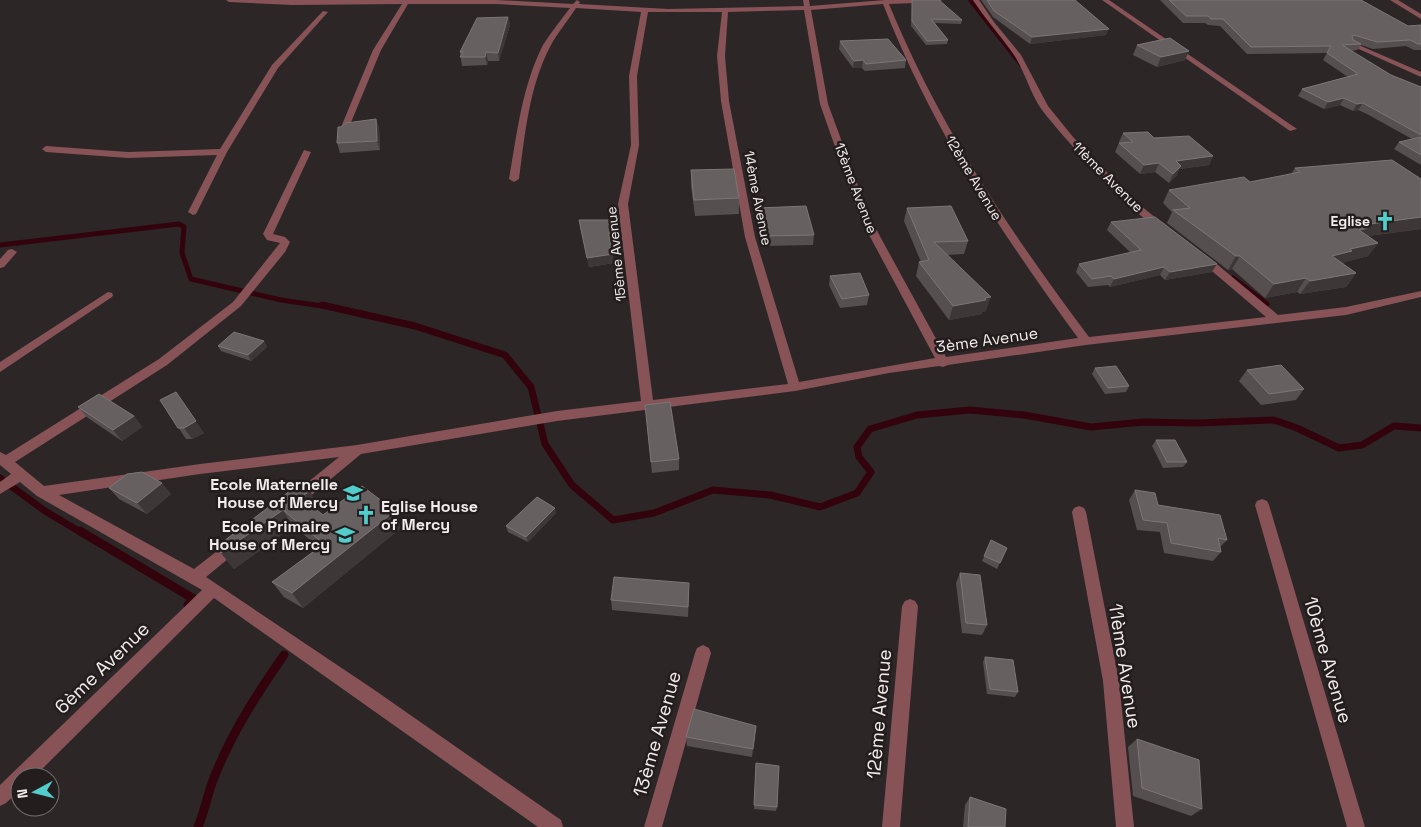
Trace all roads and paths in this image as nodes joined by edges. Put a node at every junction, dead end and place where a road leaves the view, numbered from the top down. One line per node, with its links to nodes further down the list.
1 (229, 0): 10 (street)
2 (659, 0): 14 (street)
3 (740, 0): 16 (street)
4 (939, 0): 9 (street)
5 (976, 0): 28 (street, 11ème Avenue)
6 (1106, 0): 21 (street)
7 (1393, 0): 18 (street)
8 (489, 1): 10 (street); 11 (street)
9 (885, 2): 12 (street); 35 (street, 12ème Avenue)
10 (406, 3): 22 (street)
11 (576, 3): 13 (street); 26 (street)
12 (806, 4): 16 (street); 36 (street, 13ème Avenue)
13 (645, 10): 14 (street); 39 (street, 15ème Avenue)
14 (658, 10): 15 (street)
15 (725, 10): 16 (street); 38 (street, 14ème Avenue)
16 (743, 10)
17 (325, 12): 24 (street)
18 (1421, 17)
19 (1352, 44): 20 (street)
20 (1421, 75)
21 (1293, 130)
22 (343, 132)
23 (46, 149): 24 (street)
24 (223, 152): 27 (street)
25 (307, 152): 41 (street)
26 (514, 178)
27 (193, 212)
28 (1171, 233)
29 (1192, 249): 34 (street)
30 (12, 252): 31 (street)
31 (0, 265)
32 (1421, 294): 34 (street, 3ème Avenue)
33 (108, 295): 37 (street)
34 (1277, 320): 35 (street, 3ème Avenue)
35 (1086, 341): 36 (street, 3ème Avenue)
36 (943, 363): 38 (street, 3ème Avenue)
37 (0, 368)
38 (794, 387): 39 (street, 3ème Avenue)
39 (648, 406): 40 (street, 3ème Avenue)
40 (357, 450): 44 (street, 3ème Avenue); 46 (street)
41 (3, 459): 42 (street)
42 (21, 474): 43 (street); 44 (street)
43 (0, 489)
44 (42, 492): 49 (street)
45 (1262, 505): 60 (street, 10ème Avenue)
46 (285, 509)
47 (1078, 512): 59 (street, 11ème Avenue)
48 (248, 536): 49 (street)
49 (195, 577): 50 (street)
50 (213, 589): 53 (street, 6ème Avenue); 56 (street)
51 (910, 606): 58 (street, 12ème Avenue)
52 (702, 653): 57 (street, 13ème Avenue)
53 (30, 767)
54 (10, 787): 55 (street, 6ème Avenue)
55 (0, 797)
56 (554, 827)
57 (653, 827)
58 (891, 827)
59 (1126, 827)
60 (1356, 827)

